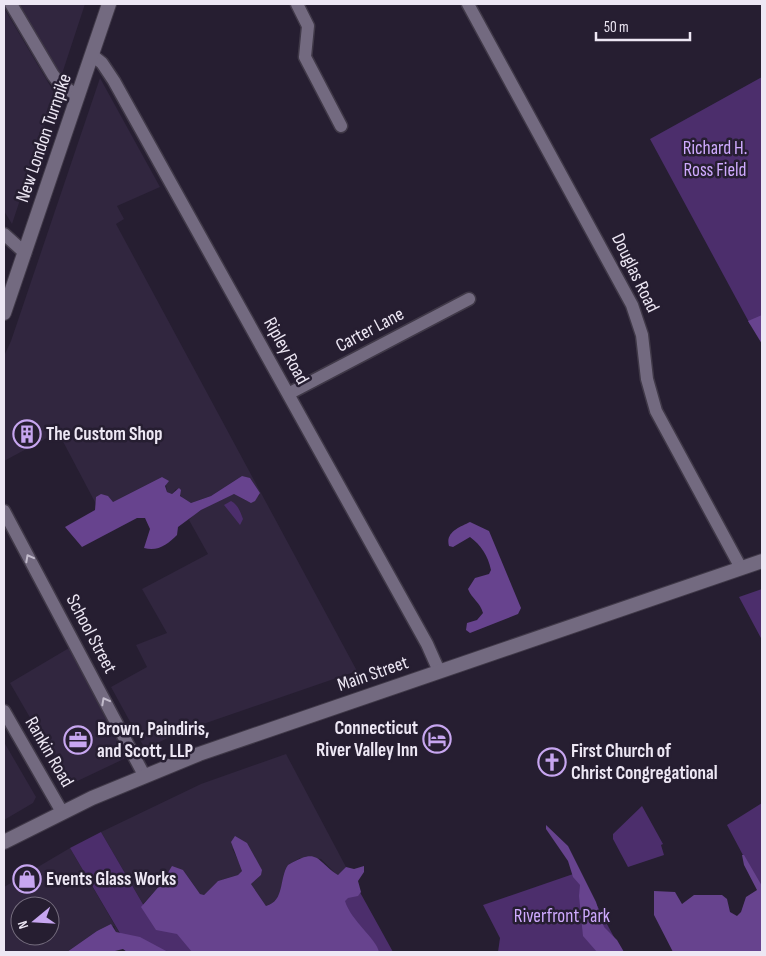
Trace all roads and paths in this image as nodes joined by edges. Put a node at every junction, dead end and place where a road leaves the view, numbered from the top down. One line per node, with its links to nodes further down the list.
1 (11, 4): 6 (street)
2 (109, 4): 5 (main road, New London Turnpike)
3 (297, 4): 7 (street)
4 (468, 4): 15 (street, Douglas Road)
5 (92, 55): 6 (main road, New London Turnpike); 12 (street, Ripley Road)
6 (78, 96): 9 (main road, New London Turnpike)
7 (341, 126)
8 (4, 234): 9 (street)
9 (25, 253): 11 (main road, New London Turnpike)
10 (469, 299): 12 (street, Carter Lane)
11 (4, 313)
12 (288, 394): 16 (street, Ripley Road)
13 (4, 511): 18 (street, School Street, one-way to 13)
14 (762, 561): 15 (main road, Main Street)
15 (741, 568): 16 (main road, Main Street)
16 (439, 671): 18 (main road, Main Street)
17 (4, 711): 19 (street, Rankin Road)
18 (144, 776): 19 (main road, Main Street)
19 (62, 812): 20 (main road, Main Street)
20 (4, 842)

